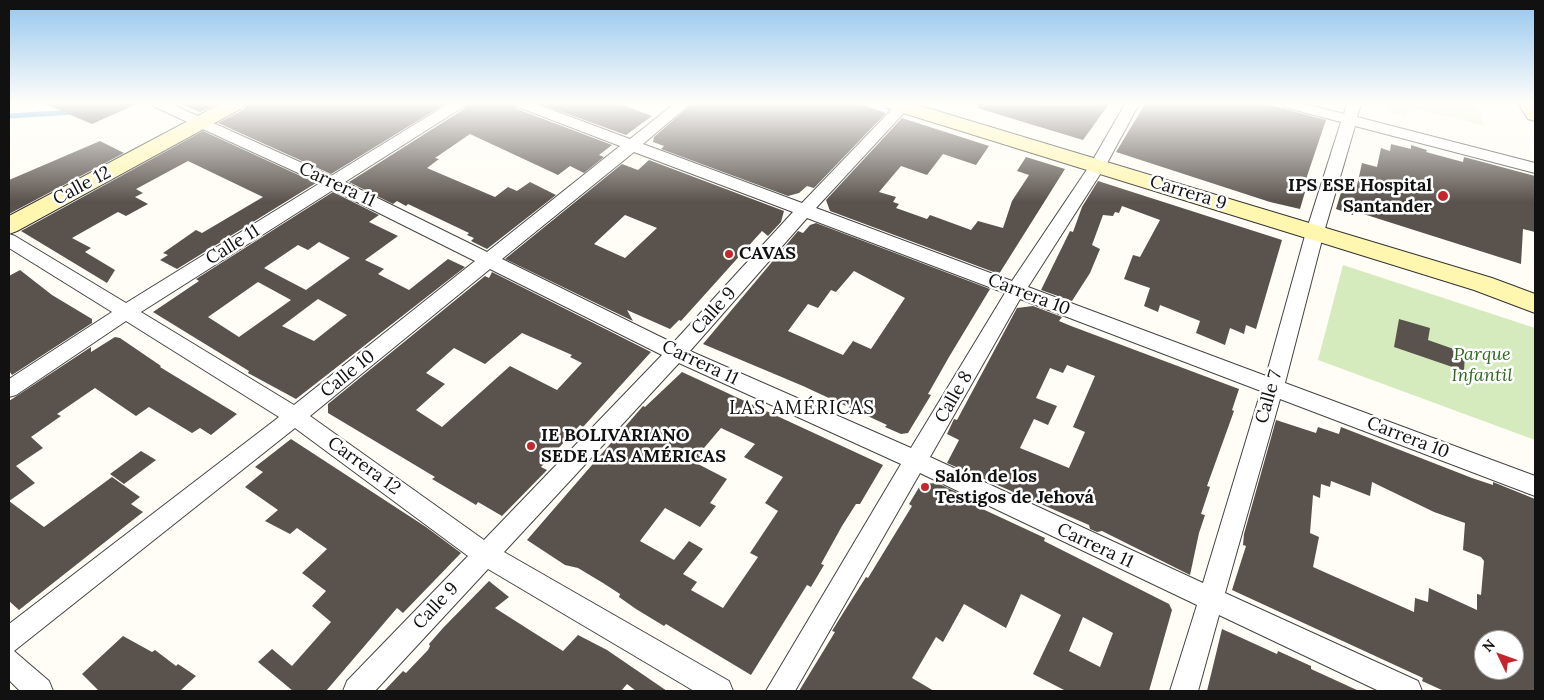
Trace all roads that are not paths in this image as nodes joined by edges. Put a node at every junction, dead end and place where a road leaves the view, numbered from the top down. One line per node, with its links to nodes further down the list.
1 (174, 137): 16 (main road, Calle 12)
2 (233, 137): 14 (street, Carrera 11)
3 (406, 137): 14 (street, Calle 11)
4 (610, 137): 11 (street, Carrera 10)
5 (642, 137): 11 (street, Calle 10)
6 (871, 137): 15 (street, Calle 9)
7 (1005, 137): 12 (main road, Carrera 9)
8 (1114, 137): 12 (street, Calle 8)
9 (1344, 137): 17 (street, Calle 7)
10 (1433, 137): 13 (street)
11 (632, 145): 15 (street, Carrera 10); 19 (street, Calle 10)
12 (1098, 165): 17 (main road, Carrera 9); 21 (street, Calle 8)
13 (1535, 168)
14 (333, 183): 19 (street, Carrera 11); 24 (street, Calle 11)
15 (804, 210): 21 (street, Carrera 10); 25 (street, Calle 9)
16 (9, 226)
17 (1315, 232): 20 (main road, Carrera 9); 26 (street, Calle 7)
18 (9, 240): 24 (street, Carrera 12)
19 (488, 259): 25 (street, Carrera 11); 28 (street, Calle 10)
20 (1483, 284): 22 (main road, Carrera 9); 23 (main road, Carrera 9)
21 (1016, 290): 26 (street, Carrera 10); 29 (street, Calle 8)
22 (1535, 292)
23 (1535, 304)
24 (125, 313): 27 (street, Calle 11); 28 (street, Carrera 12)
25 (676, 353): 29 (street, Carrera 11); 31 (street, Calle 9)
26 (1273, 387): 30 (street, Carrera 10); 32 (street, Calle 7)
27 (9, 389)
28 (295, 416): 31 (street, Carrera 12); 33 (street, Calle 10)
29 (917, 461): 32 (street, Carrera 11); 38 (street, Calle 8)
30 (1535, 486)
31 (484, 554): 36 (street, Calle 9); 37 (street, Carrera 12)
32 (1210, 600): 39 (street, Calle 7); 40 (street, Carrera 11)
33 (9, 640)
34 (9, 662): 35 (street)
35 (39, 691)
36 (357, 691)
37 (719, 691)
38 (780, 691)
39 (1184, 691)
40 (1408, 691)

